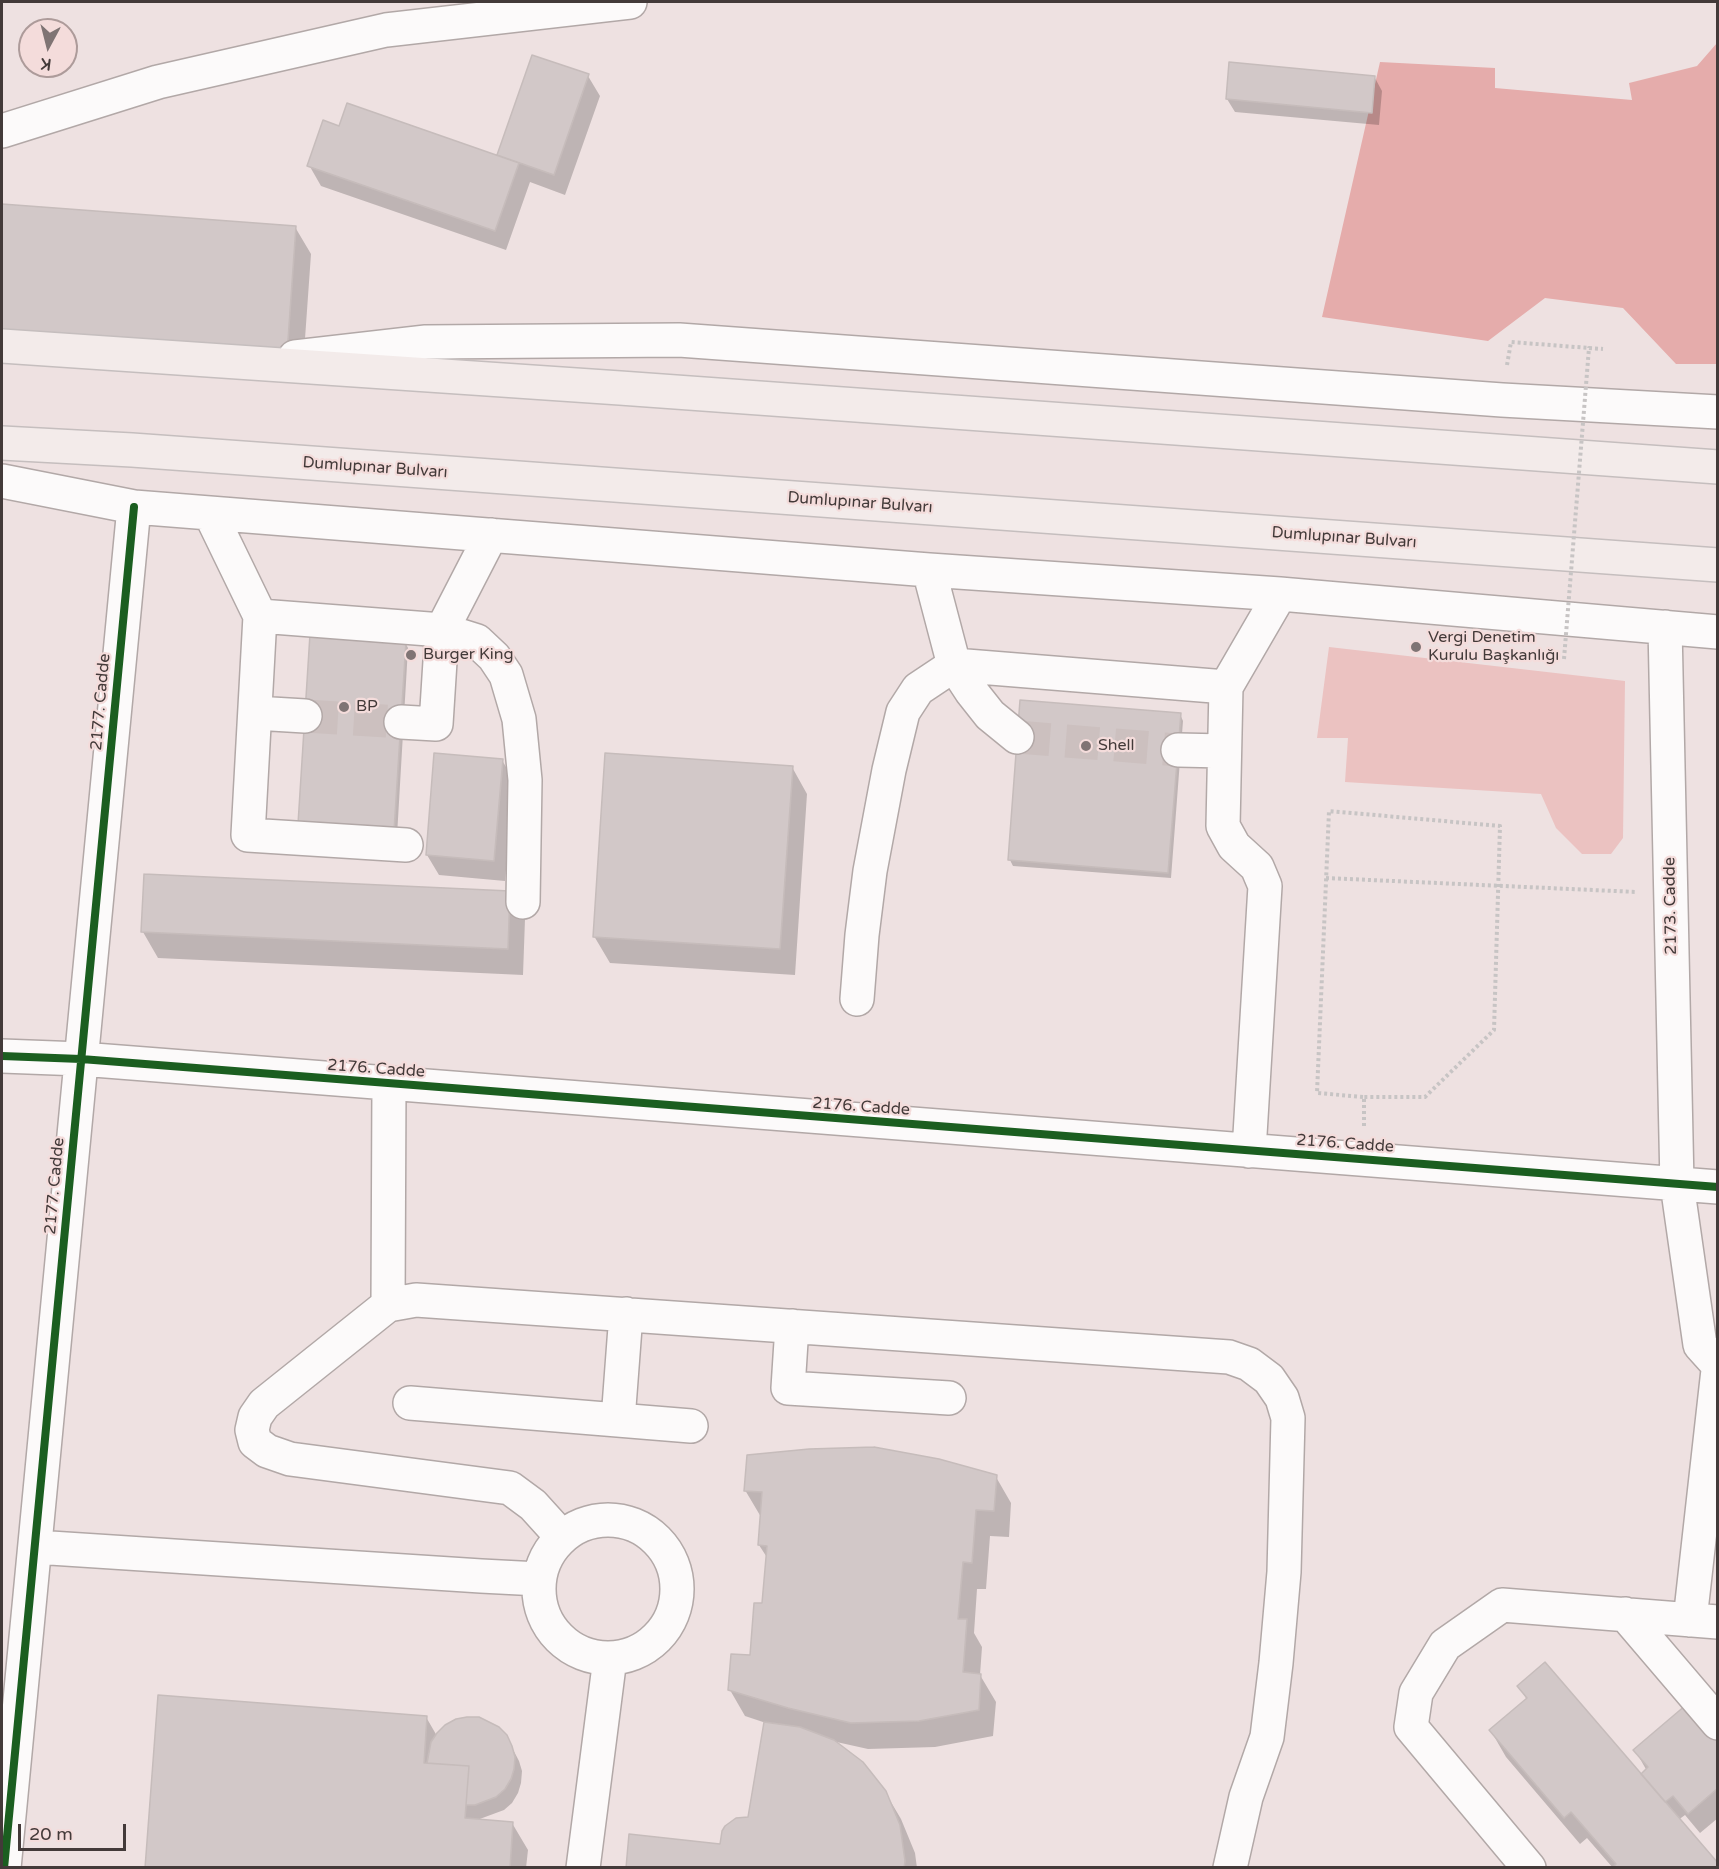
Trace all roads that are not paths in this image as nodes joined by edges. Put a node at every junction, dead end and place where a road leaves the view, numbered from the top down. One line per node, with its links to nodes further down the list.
1 (630, 2): 2 (street)
2 (2, 131)
3 (2, 346): 4 (highway)
4 (246, 363): 5 (street); 7 (highway)
5 (1718, 412)
6 (2, 443): 12 (highway, Dumlupınar Bulvarı)
7 (1718, 467)
8 (2, 481): 9 (street)
9 (134, 507): 10 (street); 31 (street, 2177. Cadde)
10 (210, 513): 11 (street); 15 (street)
11 (491, 535): 13 (street); 17 (street)
12 (1718, 565)
13 (929, 570): 14 (street); 19 (street)
14 (1280, 594): 16 (street); 20 (street)
15 (260, 616): 17 (street); 21 (street)
16 (1665, 627): 18 (street); 34 (street, 2173. Cadde)
17 (442, 630): 23 (street); 28 (street)
18 (1718, 632)
19 (954, 665): 20 (street); 24 (street); 29 (street)
20 (1226, 687): 26 (street)
21 (255, 713): 22 (street); 27 (street)
22 (304, 716)
23 (401, 722)
24 (1017, 737)
25 (1178, 750): 26 (street)
26 (1224, 752): 33 (street)
27 (406, 845)
28 (523, 902)
29 (857, 999)
30 (2, 1056): 31 (street, 2176. Cadde)
31 (81, 1059): 32 (street, 2176. Cadde); 46 (street, 2177. Cadde)
32 (389, 1083): 33 (street, 2176. Cadde); 36 (street)
33 (1249, 1151): 34 (street, 2176. Cadde)
34 (1677, 1184): 35 (street, 2176. Cadde); 39 (street, 2173. Cadde)
35 (1718, 1187)
36 (388, 1305): 37 (street); 45 (street)
37 (626, 1314): 38 (street); 43 (street)
38 (792, 1326): 41 (street); 55 (street)
39 (1718, 1365)
40 (1718, 1370): 49 (street)
41 (948, 1398)
42 (410, 1403): 43 (street)
43 (618, 1420): 44 (street)
44 (691, 1426)
45 (562, 1537): 47 (street); 50 (street)
46 (35, 1547): 47 (street); 51 (street, 2177. Cadde)
47 (539, 1579): 50 (street)
48 (1625, 1614): 49 (street); 52 (street); 56 (street)
49 (1704, 1621)
50 (610, 1658): 54 (street)
51 (11, 1684): 53 (street, 2177. Cadde)
52 (1718, 1723)
53 (4, 1868)
54 (583, 1868)
55 (1230, 1868)
56 (1529, 1868)

